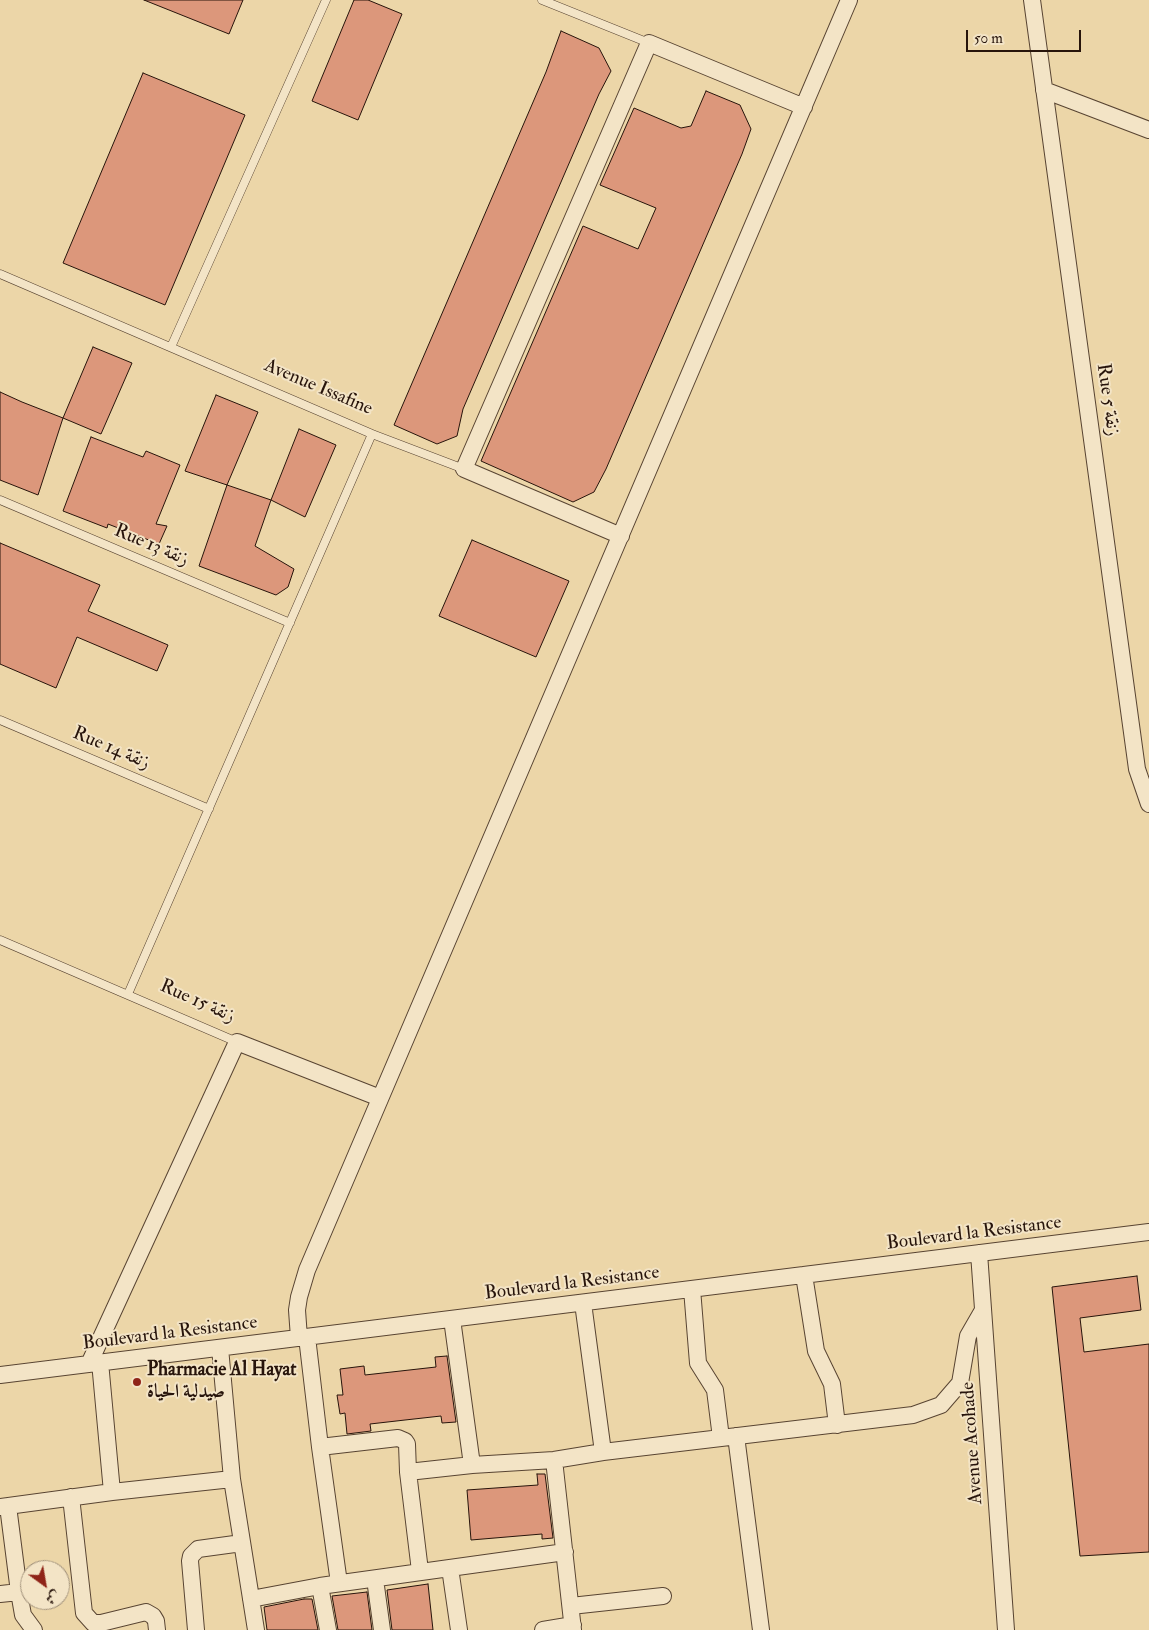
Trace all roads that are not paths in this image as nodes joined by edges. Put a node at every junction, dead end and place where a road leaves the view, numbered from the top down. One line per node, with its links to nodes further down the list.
1 (326, 0): 10 (lane)
2 (542, 0): 5 (lane)
3 (849, 0): 7 (street)
4 (1032, 0): 6 (street, Rue 5 زنقة)
5 (649, 43): 7 (street); 12 (street)
6 (1044, 90): 8 (street); 17 (street, Rue 5 زنقة)
7 (804, 107): 14 (street)
8 (1149, 130)
9 (0, 274): 10 (lane, Avenue Issafine)
10 (171, 346): 11 (lane, Avenue Issafine)
11 (372, 434): 12 (lane, Avenue Issafine); 15 (lane)
12 (464, 469): 14 (street, Avenue Issafine)
13 (0, 500): 15 (lane, Rue 13 زنقة)
14 (621, 536): 22 (street)
15 (290, 623): 18 (lane)
16 (0, 720): 18 (lane, Rue 14 زنقة)
17 (1149, 804)
18 (209, 809): 20 (lane)
19 (0, 940): 20 (lane, Rue 15 زنقة)
20 (128, 994): 21 (lane, Rue 15 زنقة)
21 (236, 1042): 22 (street, Rue 15 زنقة); 32 (street)
22 (380, 1098): 30 (street)
23 (1149, 1232): 24 (street, Boulevard la Resistance)
24 (979, 1253): 25 (street, Boulevard la Resistance); 28 (street, Avenue Acohade)
25 (804, 1275): 26 (street, Boulevard la Resistance); 34 (street)
26 (692, 1289): 27 (street, Boulevard la Resistance); 35 (street)
27 (583, 1303): 29 (street, Boulevard la Resistance); 37 (street)
28 (983, 1310): 34 (street); 67 (street, Avenue Acohade)
29 (452, 1319): 30 (street, Boulevard la Resistance); 39 (street)
30 (303, 1337): 31 (street, Boulevard la Resistance); 36 (street)
31 (220, 1348): 32 (street, Boulevard la Resistance); 41 (street)
32 (95, 1363): 33 (street, Boulevard la Resistance); 42 (street)
33 (0, 1375)
34 (837, 1425): 35 (street)
35 (729, 1437): 37 (street); 66 (street)
36 (320, 1447): 40 (street); 50 (street)
37 (603, 1452): 38 (street)
38 (554, 1460): 39 (street); 46 (street)
39 (472, 1465): 40 (street)
40 (408, 1472): 48 (street)
41 (232, 1479): 42 (street); 45 (street)
42 (112, 1492): 43 (street)
43 (71, 1497): 44 (street); 59 (street)
44 (4, 1506): 52 (street)
45 (242, 1543): 55 (street); 60 (street)
46 (565, 1552): 47 (street); 56 (street)
47 (450, 1568): 48 (street); 64 (street)
48 (420, 1571): 49 (street)
49 (375, 1579): 50 (street); 63 (street)
50 (339, 1584): 51 (street)
51 (320, 1586): 55 (street); 62 (street)
52 (19, 1592): 53 (street); 58 (street)
53 (0, 1594)
54 (662, 1596): 56 (street)
55 (251, 1599): 61 (street)
56 (571, 1606): 57 (street)
57 (573, 1628): 65 (street)
58 (34, 1630)
59 (157, 1630)
60 (196, 1630)
61 (256, 1630)
62 (328, 1630)
63 (382, 1630)
64 (459, 1630)
65 (543, 1630)
66 (761, 1630)
67 (1006, 1630)

